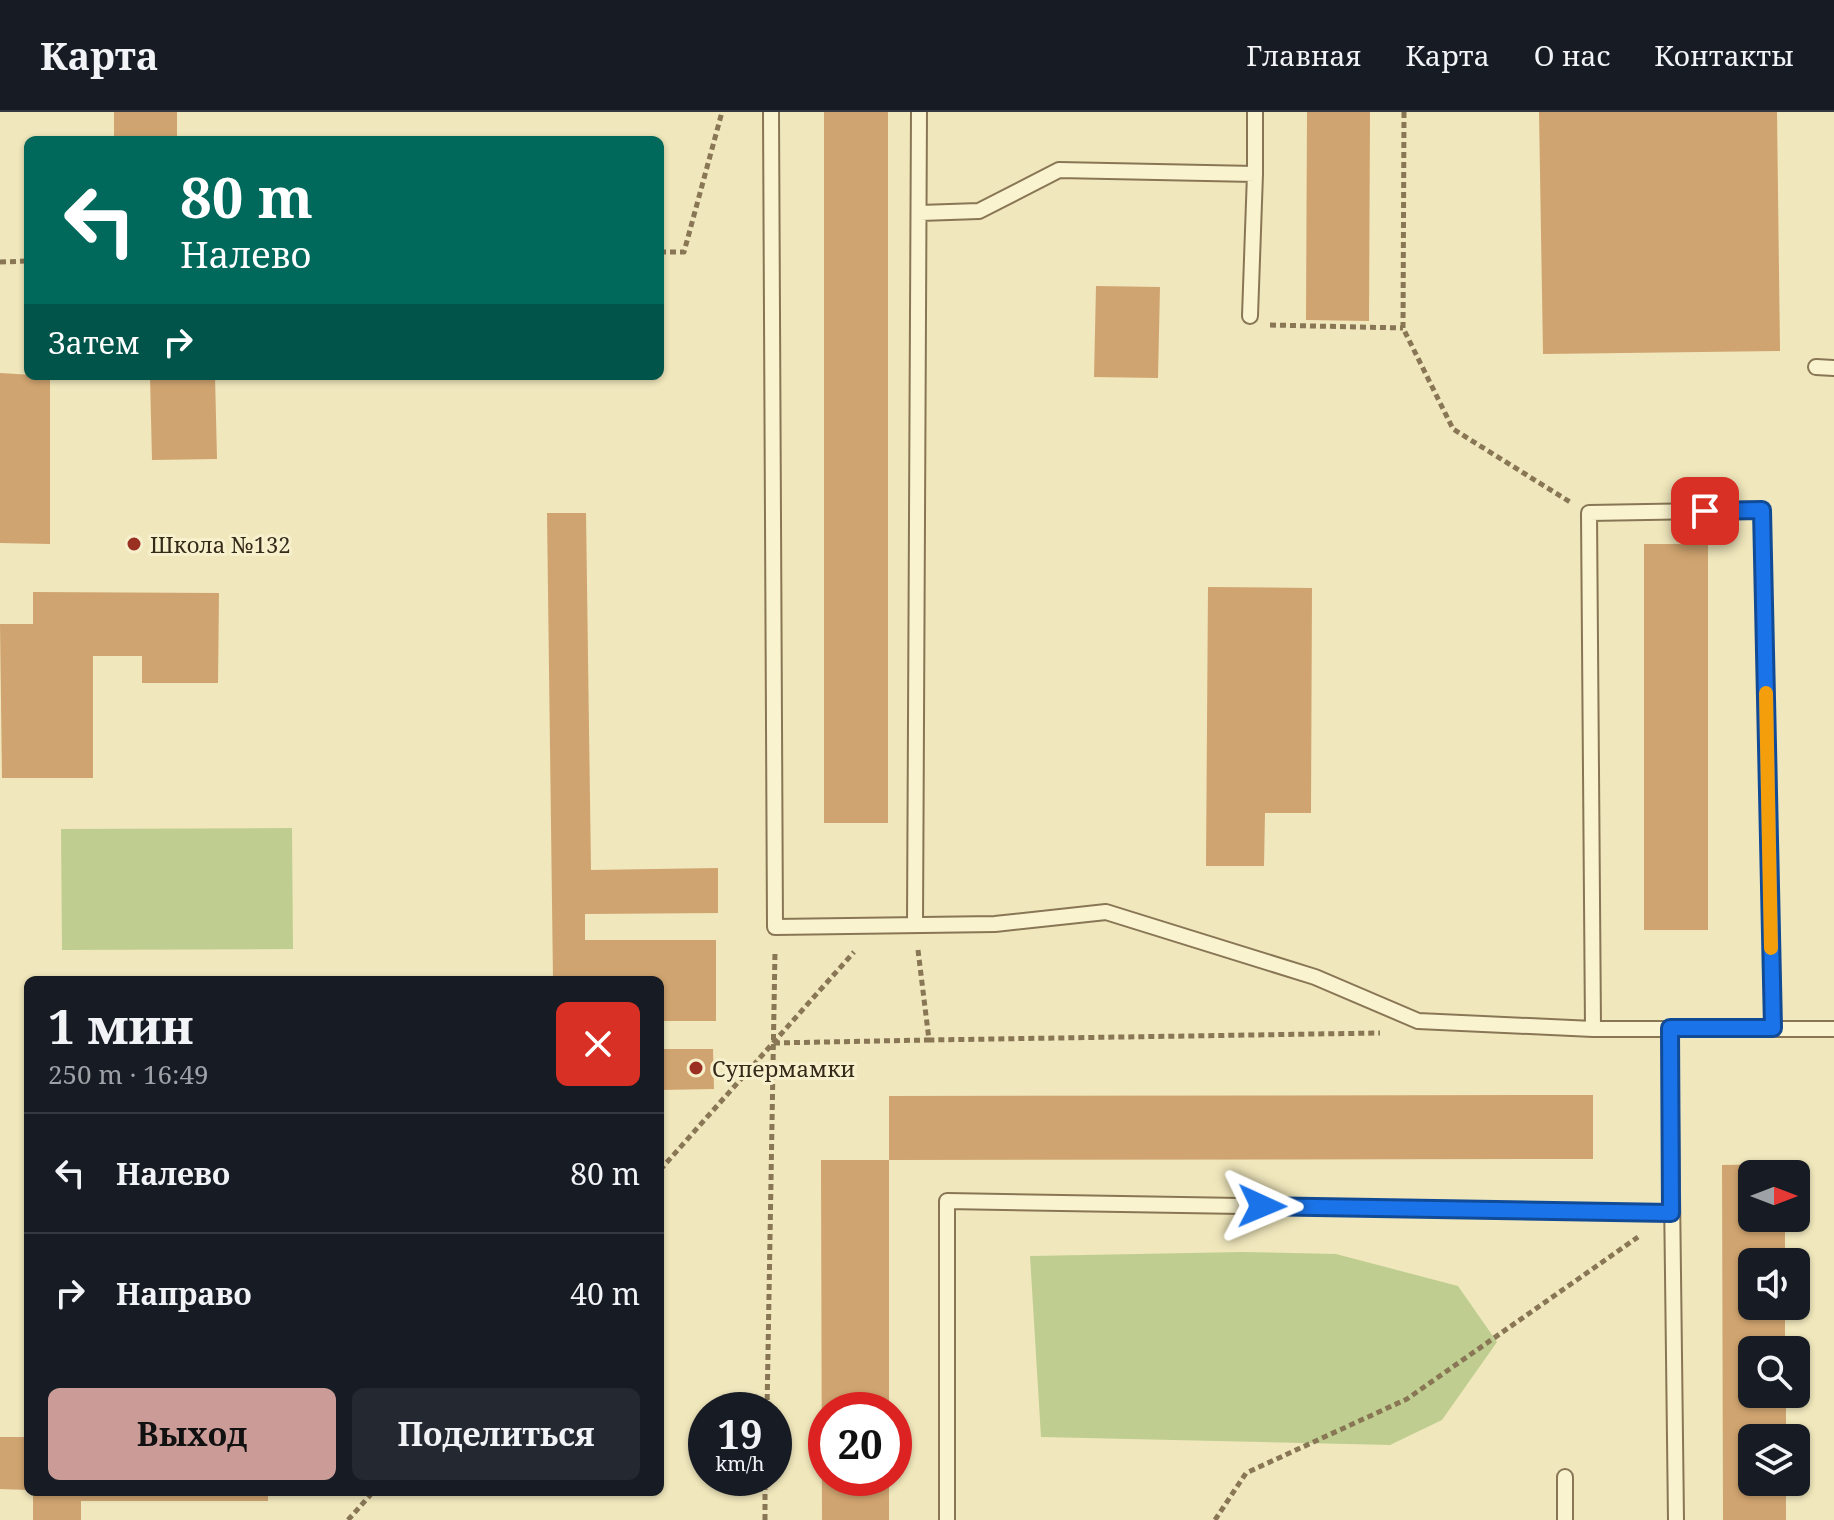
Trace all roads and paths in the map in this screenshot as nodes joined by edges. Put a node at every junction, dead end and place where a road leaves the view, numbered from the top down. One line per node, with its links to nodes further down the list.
1 (722, 112): 8 (path)
2 (771, 112): 17 (lane)
3 (919, 112): 7 (lane)
4 (1255, 112): 6 (lane)
5 (1404, 112): 12 (path)
6 (1255, 174): 7 (lane); 11 (lane)
7 (920, 213): 16 (lane)
8 (664, 252)
9 (24, 261): 10 (path)
10 (0, 262)
11 (1250, 316): 12 (path)
12 (1403, 328): 15 (path)
13 (1816, 367): 14 (lane)
14 (1834, 368)
15 (1589, 513): 20 (lane); 21 (lane)
16 (915, 924): 18 (lane); 21 (lane); 24 (path)
17 (775, 927): 18 (lane); 25 (path)
18 (876, 927): 25 (path)
19 (1670, 1028): 20 (lane); 21 (lane); 27 (lane)
20 (1773, 1028): 22 (lane)
21 (1593, 1029)
22 (1834, 1029)
23 (1387, 1033): 24 (path)
24 (929, 1040): 25 (path)
25 (773, 1043): 26 (path); 28 (path)
26 (664, 1166)
27 (1671, 1213): 34 (lane); 35 (path); 37 (lane)
28 (767, 1392)
29 (1565, 1477): 36 (lane)
30 (369, 1496): 32 (path)
31 (765, 1496): 33 (path)
32 (348, 1520)
33 (765, 1520)
34 (947, 1520)
35 (1215, 1520)
36 (1565, 1520)
37 (1676, 1520)

